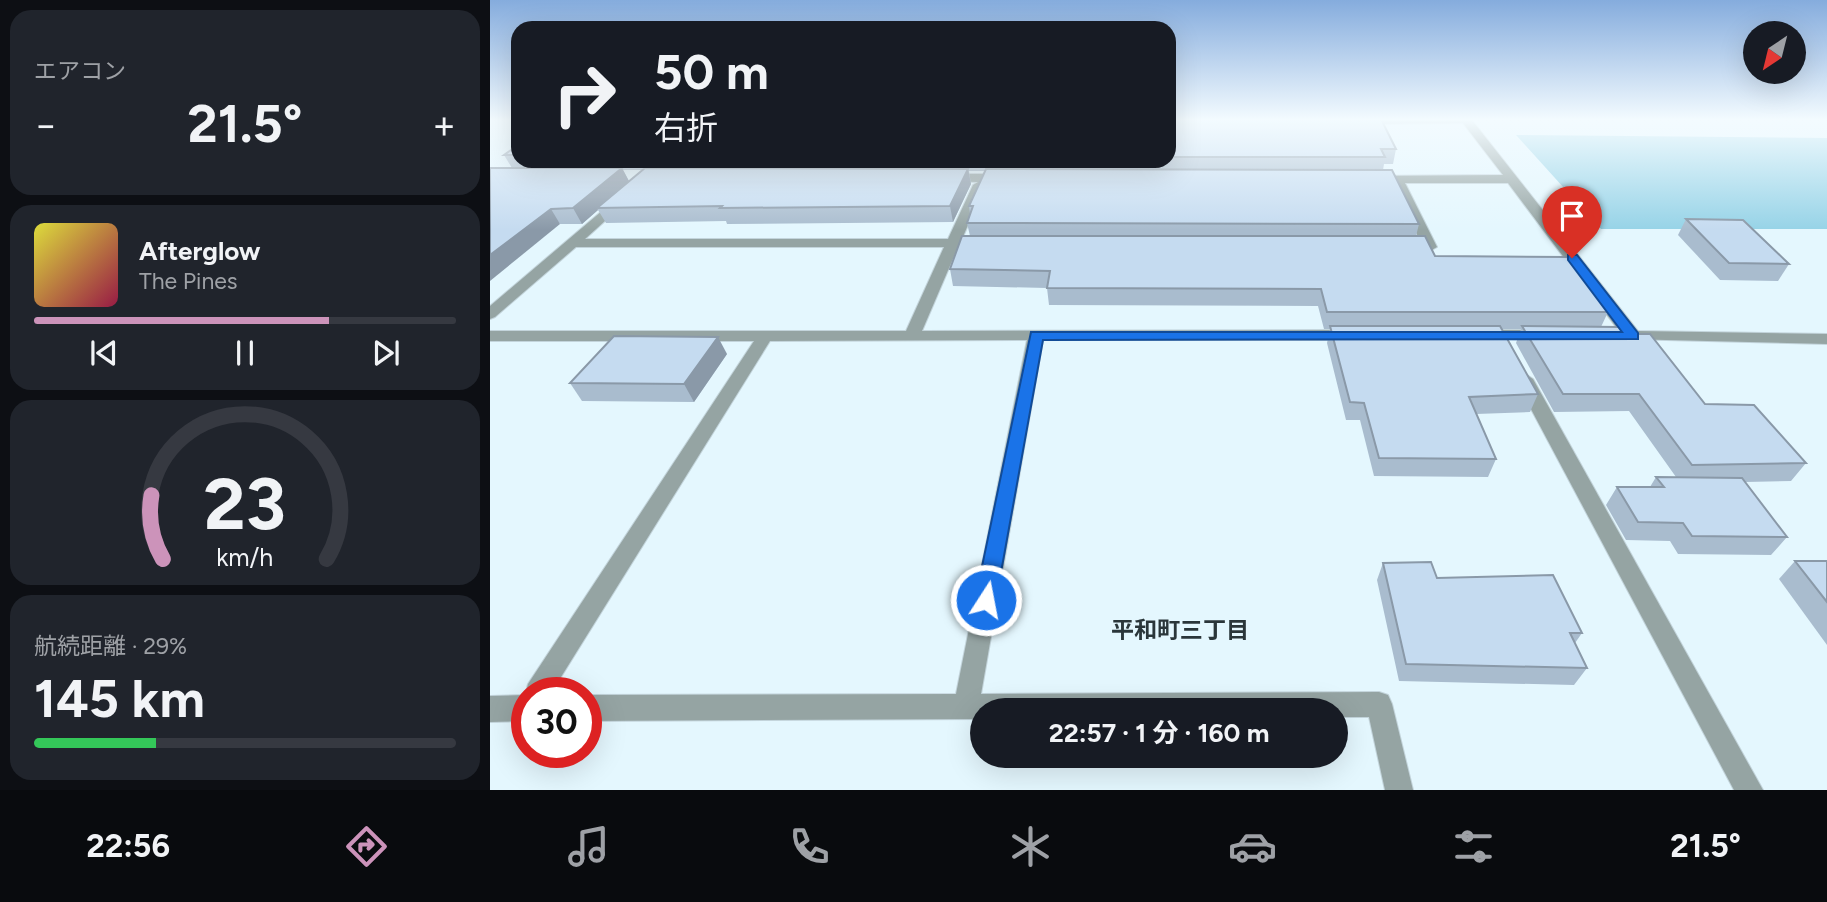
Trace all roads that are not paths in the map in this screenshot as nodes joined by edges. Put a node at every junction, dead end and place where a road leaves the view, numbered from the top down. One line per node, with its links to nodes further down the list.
1 (1493, 156): 9 (street)
2 (769, 168): 3 (street)
3 (777, 177)
4 (928, 178): 5 (street)
5 (982, 178): 6 (street); 12 (street)
6 (1024, 178)
7 (1356, 179): 8 (street)
8 (1397, 179): 9 (street); 14 (street)
9 (1511, 179): 25 (street)
10 (630, 193): 11 (street)
11 (572, 243): 12 (street); 15 (street)
12 (953, 243): 13 (street); 16 (street)
13 (994, 243)
14 (1403, 247)
15 (490, 314)
16 (912, 335): 17 (street); 23 (street)
17 (1036, 335): 18 (street); 28 (street)
18 (1367, 335)
19 (1460, 335): 20 (street)
20 (1500, 335): 21 (street); 33 (street)
21 (1553, 335)
22 (490, 336): 23 (street)
23 (765, 336): 27 (street)
24 (1606, 336): 25 (street)
25 (1633, 336): 26 (street)
26 (1827, 339)
27 (547, 677)
28 (965, 706): 30 (street); 32 (street)
29 (511, 708): 31 (street)
30 (602, 708)
31 (490, 709)
32 (1399, 790)
33 (1749, 790)

